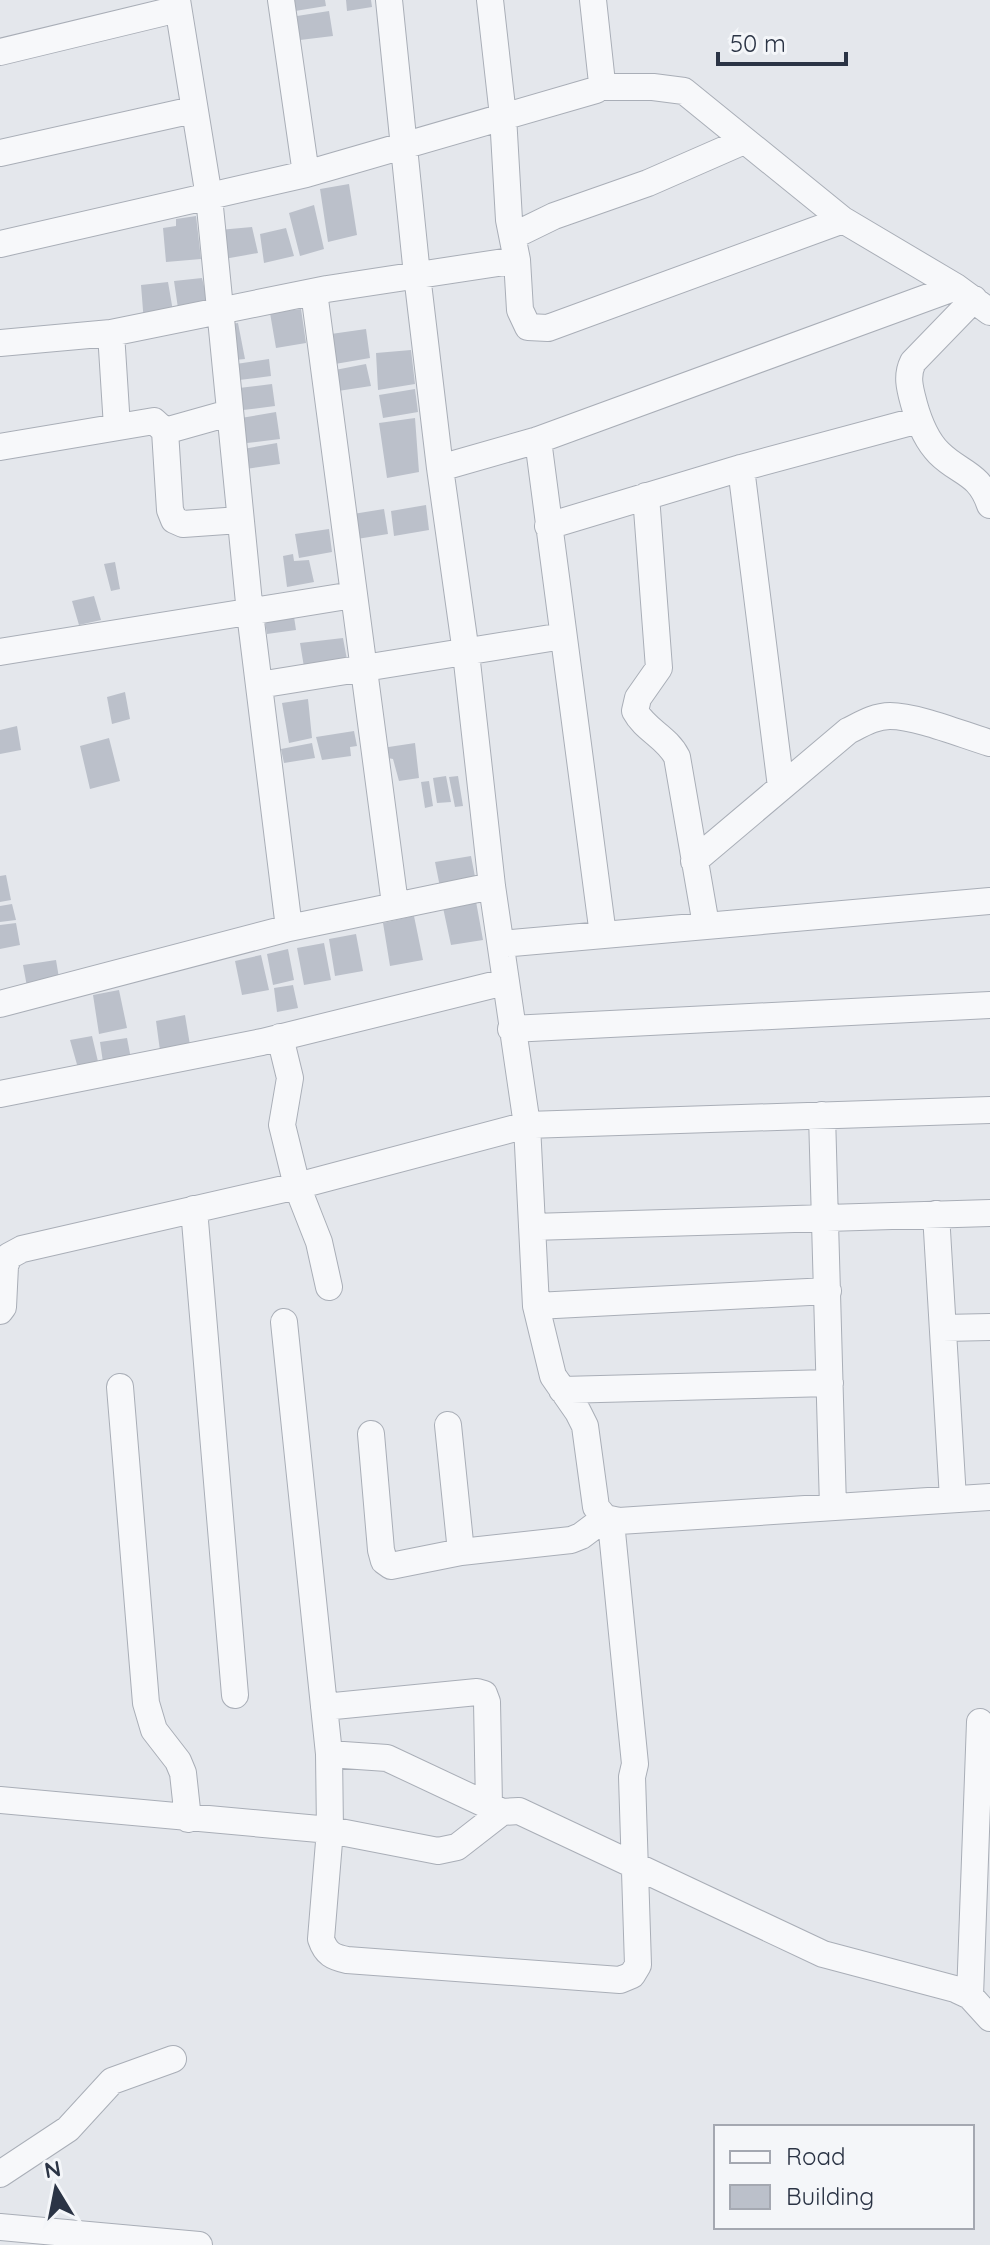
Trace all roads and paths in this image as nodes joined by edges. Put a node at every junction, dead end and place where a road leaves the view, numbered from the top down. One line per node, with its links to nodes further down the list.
1 (281, 0): 13 (street)
2 (389, 0): 11 (street)
3 (490, 0): 9 (street)
4 (593, 0): 7 (street)
5 (177, 4): 6 (street); 8 (street)
6 (0, 52)
7 (600, 87): 9 (street); 10 (street)
8 (193, 110): 12 (street); 14 (street)
9 (503, 116): 11 (street); 17 (street)
10 (744, 141): 15 (street); 17 (street)
11 (404, 146): 13 (street); 18 (street)
12 (0, 153)
13 (306, 174): 14 (street)
14 (209, 197): 16 (street); 21 (street)
15 (843, 220): 17 (street); 20 (street)
16 (0, 244)
17 (515, 248): 18 (street)
18 (417, 275): 19 (street); 30 (street)
19 (314, 292): 21 (street); 36 (street)
20 (973, 299): 25 (street); 28 (street)
21 (219, 313): 22 (street); 24 (street)
22 (111, 333): 23 (street); 26 (street)
23 (0, 343)
24 (229, 413): 27 (street); 34 (street)
25 (919, 420): 31 (street); 33 (street)
26 (117, 427): 27 (street); 29 (street)
27 (165, 431): 34 (street)
28 (538, 440): 30 (street); 35 (street)
29 (0, 447)
30 (440, 468): 40 (street)
31 (741, 468): 32 (street); 44 (street)
32 (646, 496): 35 (street); 45 (street)
33 (990, 505)
34 (240, 520): 37 (street)
35 (548, 526): 38 (street)
36 (353, 595): 37 (street); 41 (street)
37 (250, 613): 39 (street); 42 (street)
38 (563, 636): 40 (street); 51 (street)
39 (0, 652)
40 (466, 653): 41 (street); 46 (street)
41 (364, 667): 42 (street); 48 (street)
42 (259, 685): 50 (street)
43 (990, 743): 44 (street)
44 (781, 787): 45 (street)
45 (694, 861): 49 (street)
46 (492, 886): 48 (street); 52 (street)
47 (990, 901): 49 (street)
48 (395, 904): 50 (street)
49 (706, 925): 51 (street)
50 (289, 928): 54 (street)
51 (603, 935): 52 (street)
52 (501, 944): 53 (street)
53 (505, 982): 56 (street); 57 (street)
54 (0, 1004)
55 (990, 1005): 56 (street)
56 (511, 1029): 61 (street)
57 (280, 1037): 58 (street); 62 (street)
58 (0, 1094)
59 (990, 1110): 60 (street)
60 (822, 1115): 61 (street); 66 (street)
61 (527, 1125): 62 (street); 67 (street)
62 (297, 1186): 63 (street); 68 (street)
63 (194, 1209): 71 (street); 85 (street)
64 (990, 1213): 65 (street)
65 (936, 1214): 66 (street); 74 (street)
66 (826, 1218): 67 (street); 69 (street)
67 (532, 1227): 70 (street)
68 (329, 1287)
69 (828, 1291): 70 (street); 75 (street)
70 (536, 1306): 77 (street)
71 (0, 1311)
72 (284, 1322): 86 (street)
73 (990, 1327): 74 (street)
74 (943, 1328): 81 (street)
75 (830, 1383): 77 (street); 82 (street)
76 (120, 1387): 91 (street)
77 (562, 1390): 83 (street)
78 (448, 1425): 84 (street)
79 (371, 1434): 84 (street)
80 (990, 1497): 81 (street)
81 (953, 1499): 82 (street)
82 (833, 1507): 83 (street)
83 (605, 1518): 84 (street); 93 (street)
84 (461, 1552)
85 (235, 1695)
86 (324, 1707): 88 (street); 90 (street)
87 (980, 1722): 94 (street)
88 (329, 1754): 90 (street); 92 (street)
89 (0, 1800): 91 (street)
90 (496, 1809): 92 (street); 93 (street)
91 (188, 1819): 92 (street)
92 (330, 1830): 93 (street)
93 (635, 1865): 94 (street)
94 (970, 1996): 95 (street)
95 (990, 2018)
96 (173, 2059): 97 (street)
97 (0, 2174)
98 (0, 2227): 99 (street)
99 (199, 2245)

